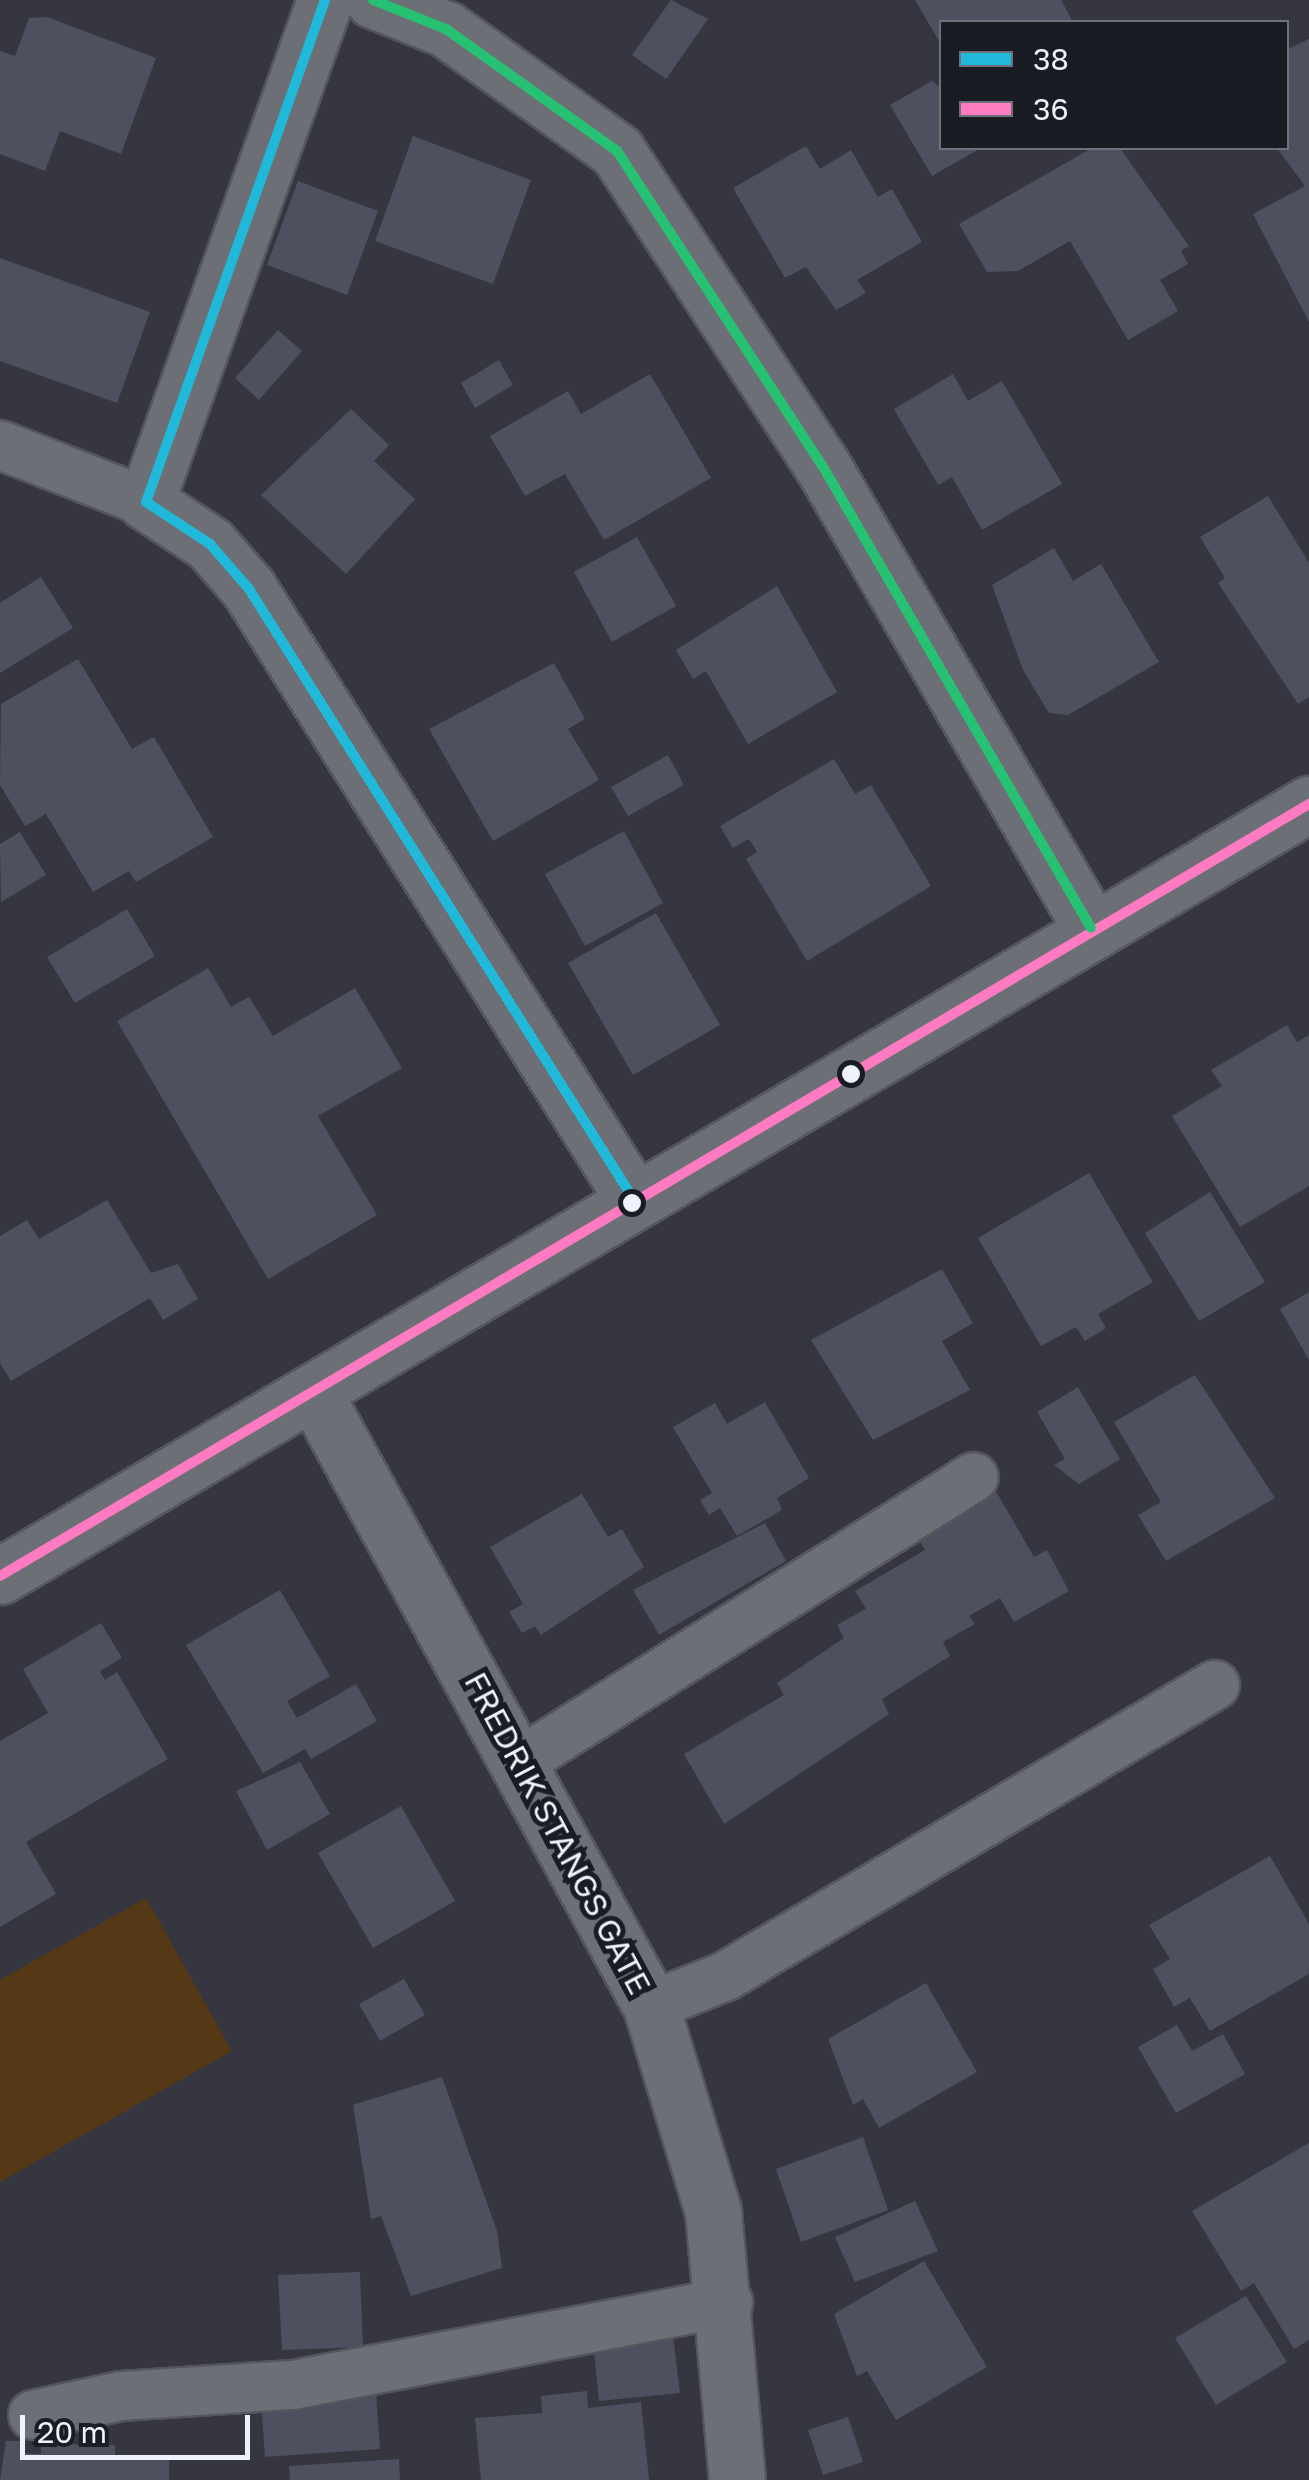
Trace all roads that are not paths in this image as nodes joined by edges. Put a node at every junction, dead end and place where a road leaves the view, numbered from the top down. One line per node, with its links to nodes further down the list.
1 (326, 0): 4 (street)
2 (373, 0): 6 (street)
3 (0, 445): 4 (lane)
4 (146, 502): 7 (street)
5 (1309, 804): 6 (street)
6 (1092, 928): 7 (street)
7 (634, 1200): 8 (street)
8 (314, 1393): 10 (street); 12 (street, FREDRIK STANGS GATE)
9 (974, 1476): 12 (lane)
10 (0, 1576)
11 (1215, 1686): 13 (lane)
12 (523, 1760): 13 (street, FREDRIK STANGS GATE)
13 (651, 2006): 14 (street, FREDRIK STANGS GATE)
14 (728, 2302): 15 (lane); 16 (street, FREDRIK STANGS GATE)
15 (32, 2415)
16 (736, 2480)

